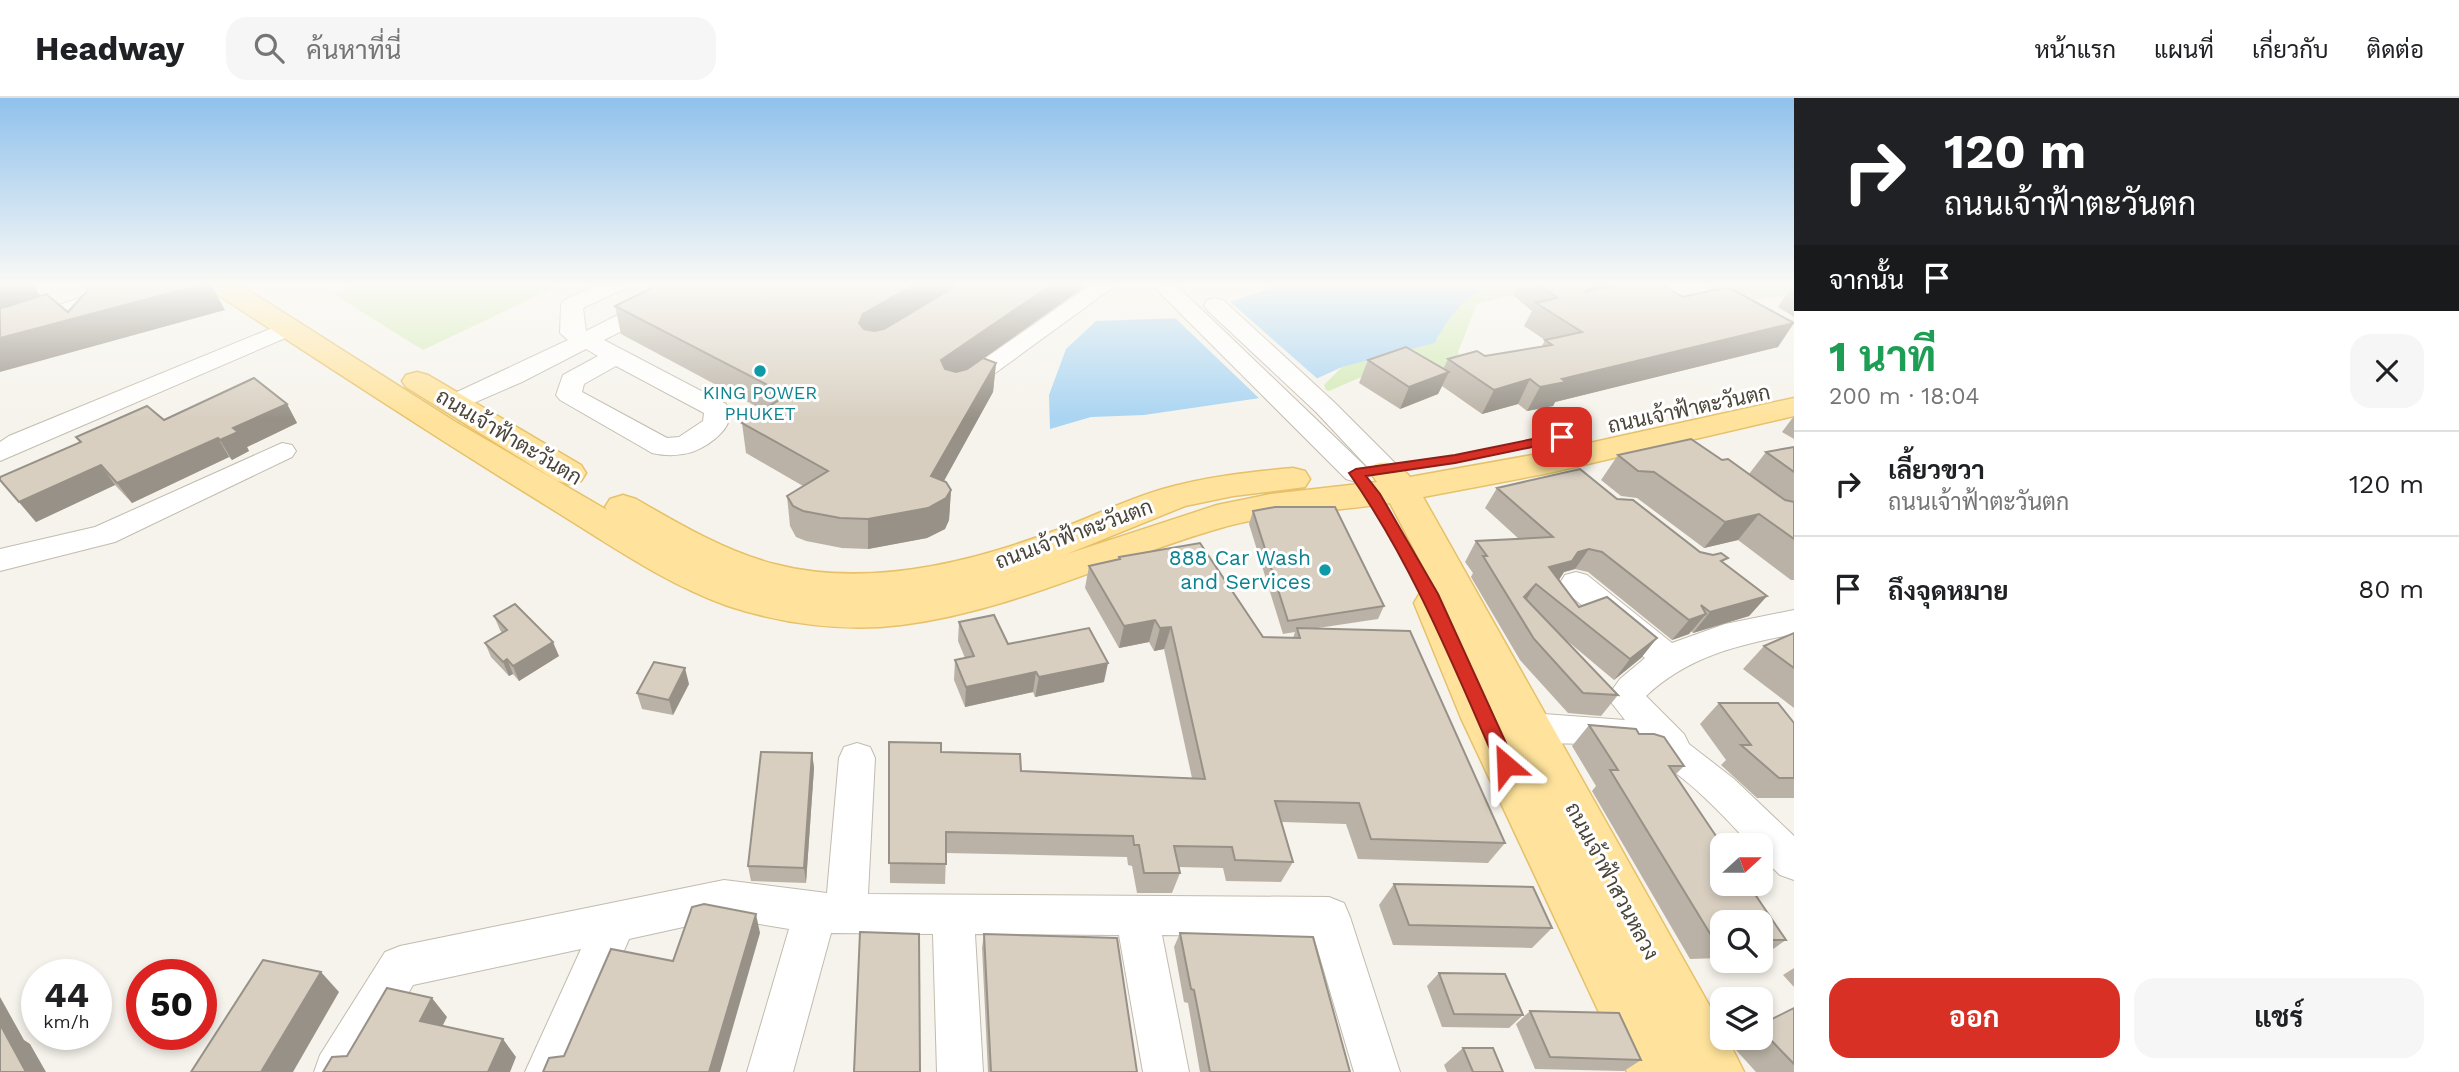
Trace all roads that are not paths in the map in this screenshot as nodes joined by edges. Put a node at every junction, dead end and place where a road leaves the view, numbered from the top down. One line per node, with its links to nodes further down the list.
1 (270, 328): 16 (street)
2 (271, 328): 19 (street)
3 (289, 328): 15 (main road)
4 (323, 328): 15 (main road, ถนนเจ้าฟ้าตะวันตก)
5 (572, 328): 10 (street)
6 (609, 328): 10 (street)
7 (1043, 328): 13 (street)
8 (1218, 328): 23 (street)
9 (1230, 328): 23 (street)
10 (586, 340): 11 (street); 15 (street)
11 (616, 356): 11 (street)
12 (1794, 387): 23 (main road, ถนนเจ้าฟ้าตะวันตก)
13 (954, 391)
14 (1794, 407): 17 (main road, ถนนเจ้าฟ้าตะวันตก)
15 (448, 415): 23 (main road, ถนนเจ้าฟ้าตะวันตก)
16 (0, 435)
17 (1666, 436): 20 (street); 21 (main road, ถนนเจ้าฟ้าตะวันตก)
18 (282, 451): 24 (street)
19 (0, 453)
20 (1693, 457)
21 (1553, 460): 22 (street); 23 (main road, ถนนเจ้าฟ้าตะวันตก)
22 (1579, 481)
23 (1379, 482): 28 (main road, ถนนเจ้าฟ้าสวนหลวง); 42 (main road, ถนนเจ้าฟ้าสวนหลวง)
24 (0, 560)
25 (1576, 583): 27 (street)
26 (1794, 622): 27 (street)
27 (1670, 660): 30 (street)
28 (1530, 728): 30 (street); 43 (main road, ถนนเจ้าฟ้าสวนหลวง)
29 (857, 758): 32 (street)
30 (1684, 758): 31 (street)
31 (1794, 862)
32 (830, 913): 33 (street); 35 (street); 38 (street)
33 (953, 915): 34 (street); 39 (street)
34 (1137, 917): 40 (street); 41 (street)
35 (615, 923): 36 (street); 37 (street)
36 (337, 1072)
37 (548, 1072)
38 (770, 1072)
39 (960, 1072)
40 (1166, 1072)
41 (1377, 1072)
42 (1657, 1072)
43 (1715, 1072)

